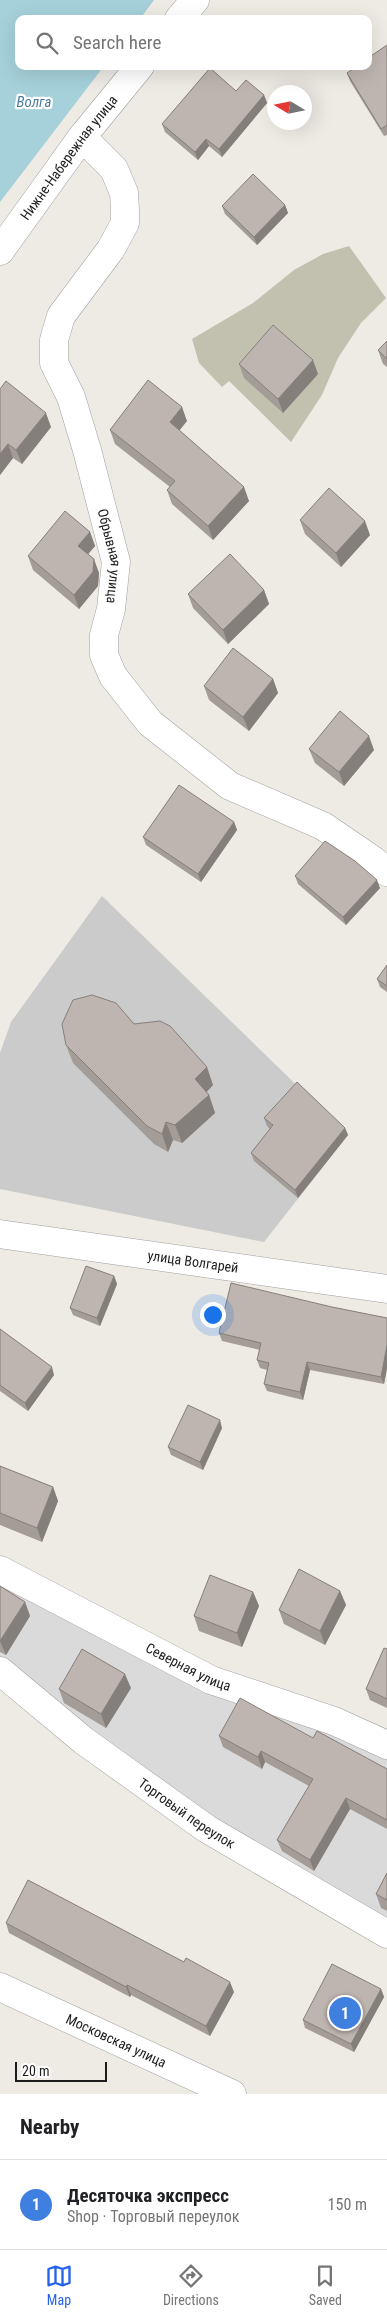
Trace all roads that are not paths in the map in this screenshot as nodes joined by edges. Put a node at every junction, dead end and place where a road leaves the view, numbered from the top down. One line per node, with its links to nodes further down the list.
1 (195, 0): 2 (street)
2 (182, 15)
3 (137, 70): 4 (street, Нижне-Набережная улица)
4 (82, 137): 5 (street, Нижне-Набережная улица); 6 (street, Обрывная улица)
5 (0, 251)
6 (387, 872)
7 (0, 1234): 8 (street, улица Волгарей)
8 (387, 1289)
9 (0, 1570): 11 (street, Северная улица)
10 (0, 1671): 12 (street, Торговый переулок)
11 (387, 1745)
12 (387, 1934)
13 (0, 1987): 14 (street, Московская улица)
14 (232, 2094)

